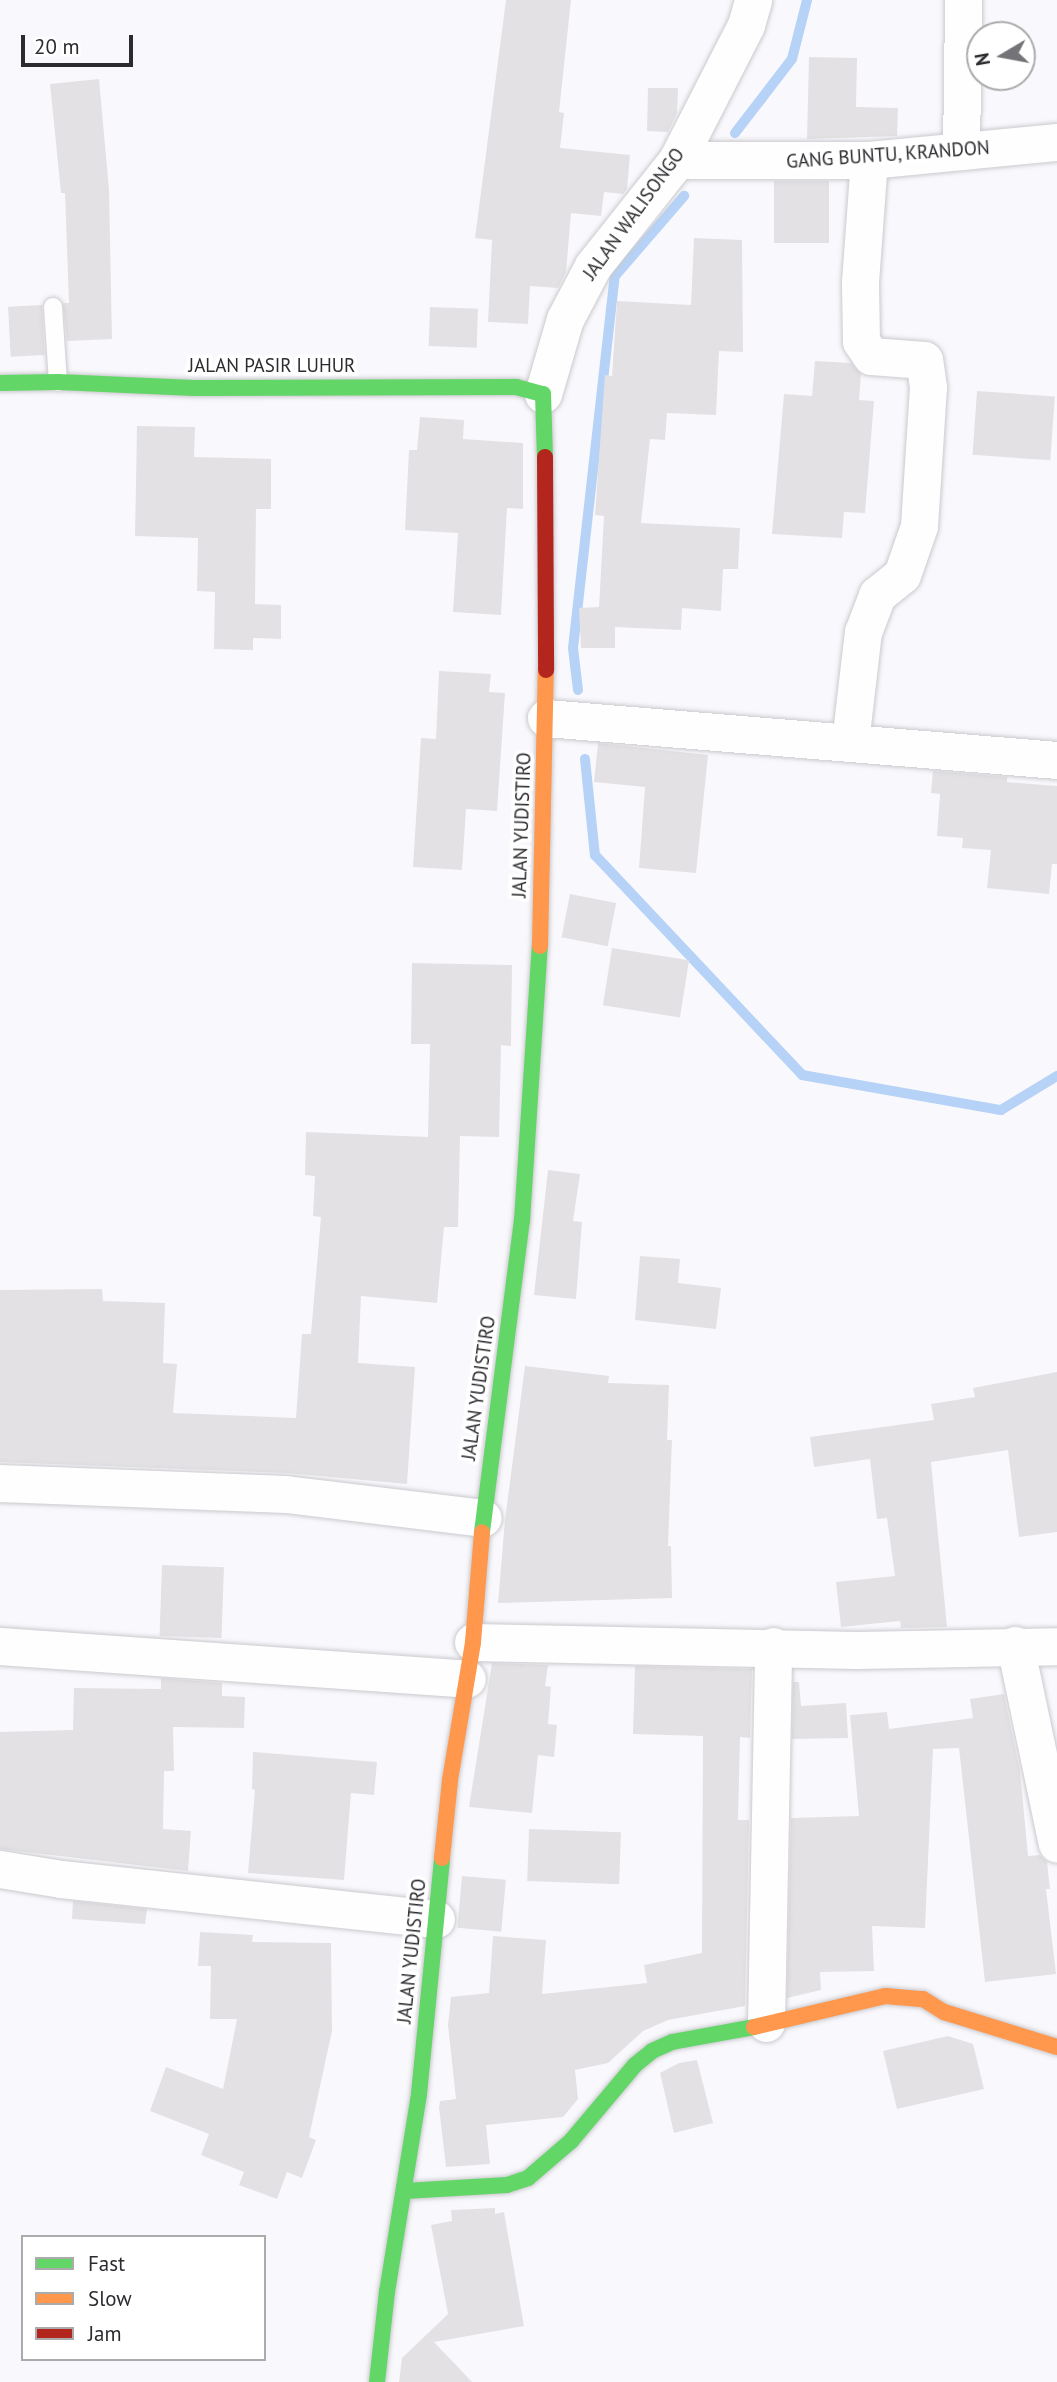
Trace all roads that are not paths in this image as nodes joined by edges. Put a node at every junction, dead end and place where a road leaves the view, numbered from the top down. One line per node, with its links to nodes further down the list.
1 (753, 0): 5 (street, JALAN WALISONGO)
2 (963, 0): 4 (street)
3 (1057, 142): 4 (street, GANG BUNTU, KRANDON)
4 (961, 151): 6 (street, GANG BUNTU, KRANDON)
5 (677, 160): 6 (street, GANG BUNTU, KRANDON); 10 (street, JALAN WALISONGO)
6 (869, 160): 12 (street)
7 (53, 307): 8 (lane)
8 (58, 382): 9 (street, JALAN PASIR LUHUR); 10 (street, JALAN PASIR LUHUR)
9 (0, 383)
10 (543, 394): 11 (street, JALAN YUDISTIRO)
11 (546, 718): 12 (street); 15 (street, JALAN YUDISTIRO)
12 (850, 742): 13 (street)
13 (1057, 760)
14 (0, 1483): 15 (street)
15 (482, 1518): 16 (street, JALAN YUDISTIRO)
16 (473, 1642): 19 (street); 21 (street, JALAN YUDISTIRO)
17 (1015, 1645): 19 (street); 20 (street); 22 (street)
18 (0, 1646): 21 (street)
19 (773, 1646): 25 (street)
20 (1057, 1646)
21 (467, 1679): 24 (street, JALAN YUDISTIRO)
22 (1057, 1844)
23 (0, 1869): 24 (street)
24 (436, 1919): 27 (street, JALAN YUDISTIRO)
25 (766, 2023): 26 (street); 27 (street)
26 (1057, 2047)
27 (405, 2191): 28 (street, JALAN YUDISTIRO)
28 (377, 2382)

